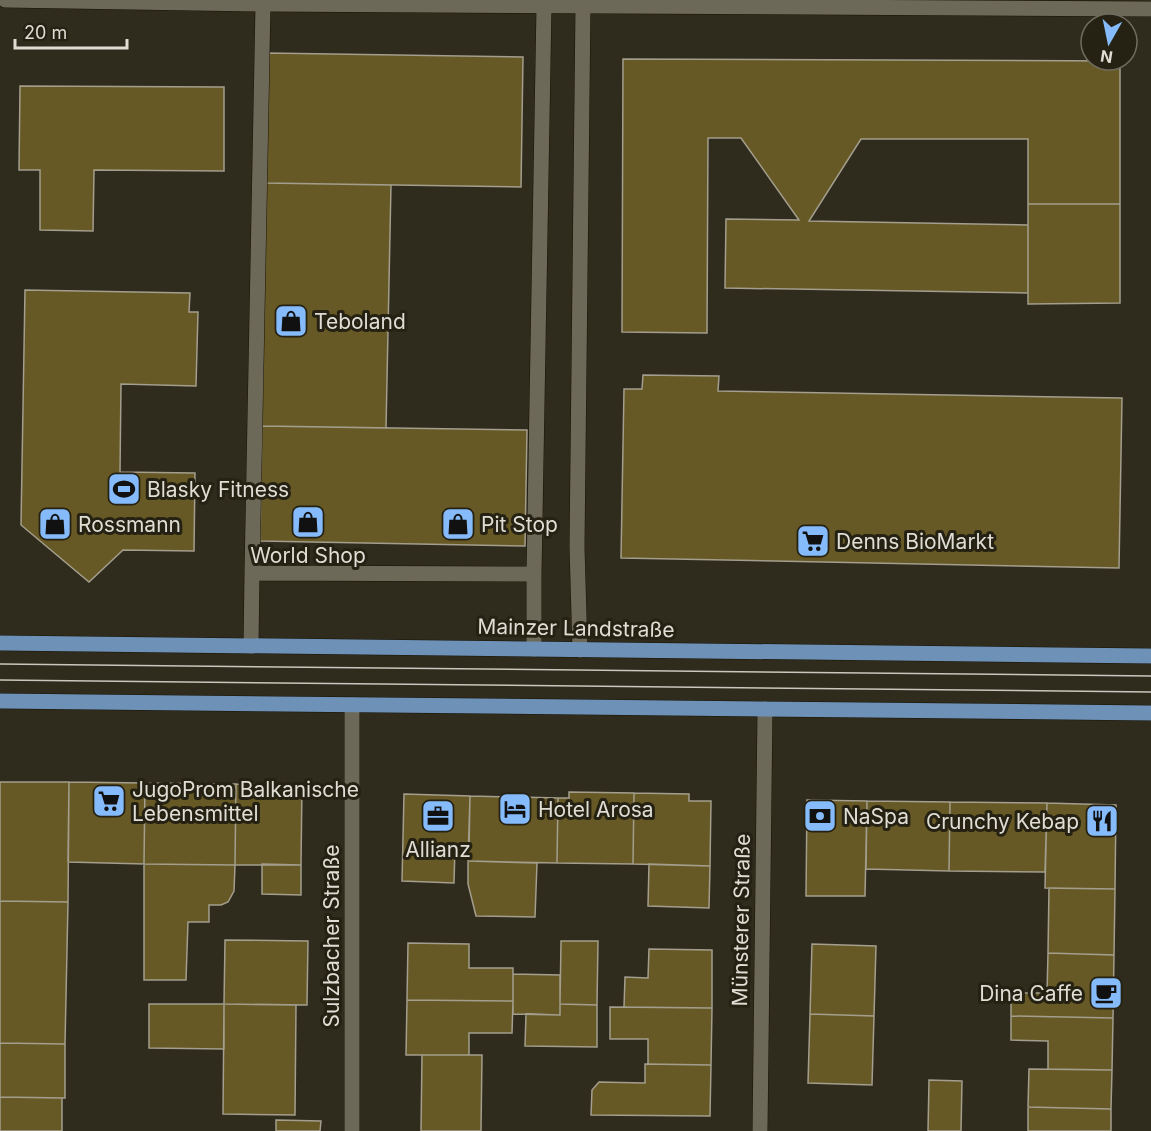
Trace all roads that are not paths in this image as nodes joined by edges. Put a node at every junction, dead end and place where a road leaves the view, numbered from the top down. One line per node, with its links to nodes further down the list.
1 (5, 0): 2 (street)
2 (262, 4): 3 (street); 6 (street)
3 (544, 6): 4 (street); 7 (street)
4 (582, 6): 5 (street); 11 (street)
5 (1151, 9)
6 (252, 573): 7 (street); 9 (street)
7 (534, 574): 10 (street)
8 (0, 643): 9 (main road, Mainzer Landstraße)
9 (251, 646): 10 (main road, Mainzer Landstraße)
10 (534, 649): 11 (main road, Mainzer Landstraße)
11 (580, 650): 12 (main road, Mainzer Landstraße)
12 (1151, 656)
13 (0, 701): 14 (main road)
14 (352, 705): 15 (main road); 17 (street, Sulzbacher Straße)
15 (765, 710): 16 (main road); 18 (street, Münsterer Straße)
16 (1151, 713)
17 (352, 1131)
18 (760, 1131)

